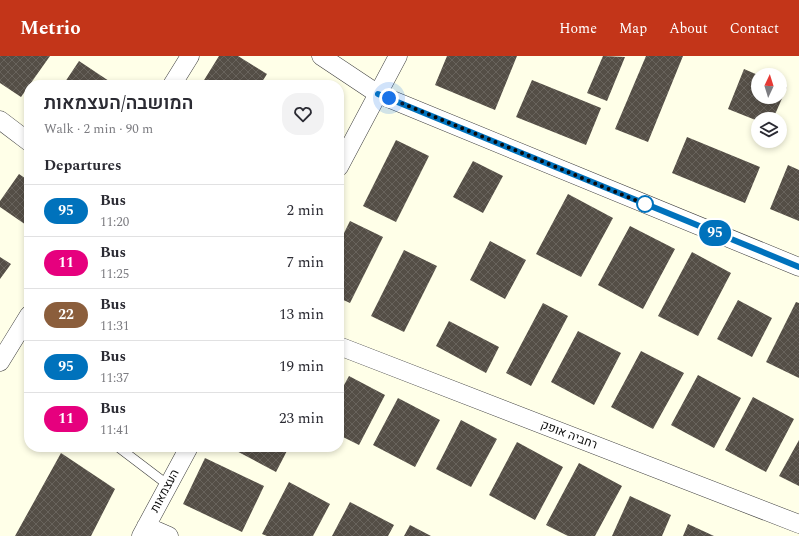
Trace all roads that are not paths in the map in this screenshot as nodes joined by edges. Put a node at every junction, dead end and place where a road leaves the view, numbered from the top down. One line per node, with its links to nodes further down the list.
1 (190, 56): 4 (street)
2 (321, 56): 5 (street)
3 (398, 56): 5 (street)
4 (175, 80)
5 (378, 94): 8 (street); 9 (street)
6 (0, 120): 7 (street)
7 (24, 138)
8 (344, 158)
9 (799, 267)
10 (24, 323): 12 (street)
11 (344, 348): 16 (street, רחביה אופק)
12 (0, 362)
13 (125, 452): 15 (lane)
14 (186, 452): 15 (street, העצמאות)
15 (168, 485): 17 (street, העצמאות)
16 (799, 524)
17 (144, 531): 18 (street)
18 (169, 536)

